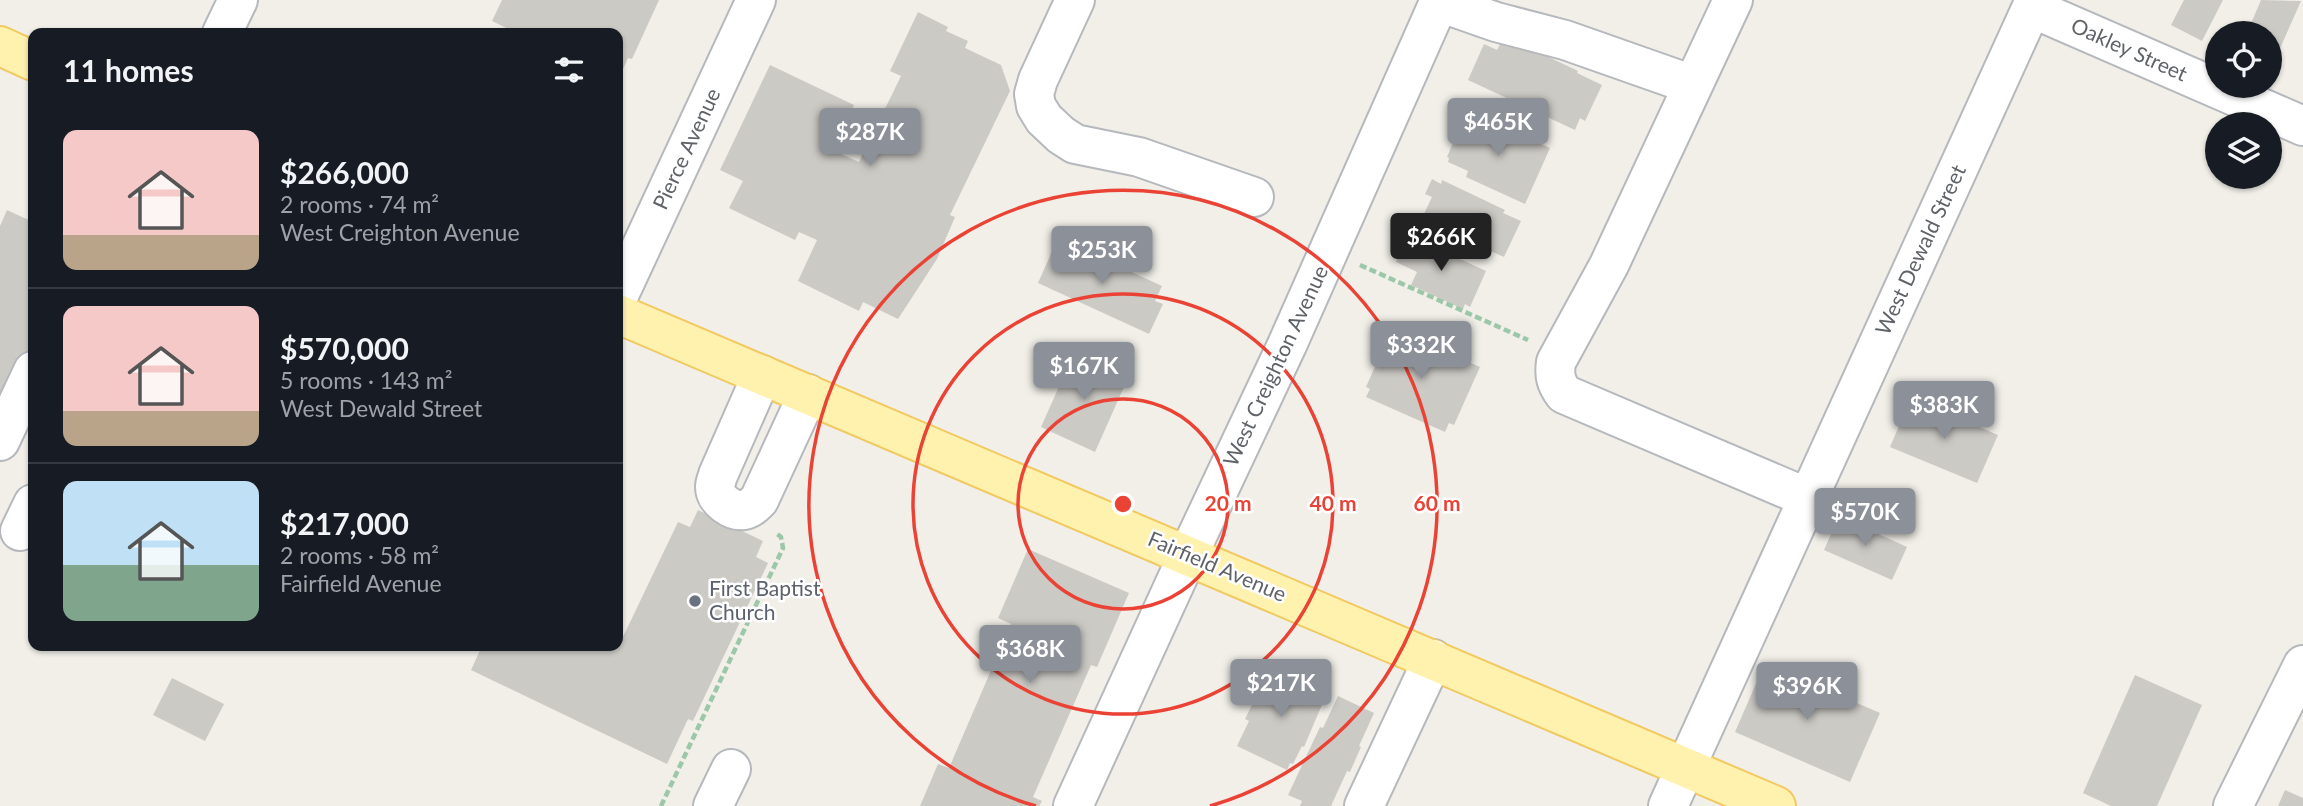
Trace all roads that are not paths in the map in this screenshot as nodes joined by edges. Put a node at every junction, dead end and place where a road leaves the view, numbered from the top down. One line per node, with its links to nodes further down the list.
1 (238, 0): 7 (street)
2 (757, 0): 13 (street, Pierce Avenue)
3 (1075, 0): 12 (street)
4 (1733, 0): 10 (street)
5 (1440, 1): 10 (street); 20 (street, West Creighton Avenue)
6 (2033, 4): 11 (street, Oakley Street); 19 (street, West Dewald Street)
7 (224, 28)
8 (0, 46): 9 (main road)
9 (28, 59)
10 (1693, 85): 19 (street)
11 (2303, 126)
12 (1254, 197)
13 (623, 287)
14 (623, 316): 15 (main road, Fairfield Avenue)
15 (762, 375): 17 (main road, Fairfield Avenue); 17 (street)
16 (28, 382): 18 (street)
17 (808, 394): 20 (main road, Fairfield Avenue)
18 (0, 441)
19 (1808, 498): 24 (street, West Dewald Street)
20 (1188, 555): 21 (main road, Fairfield Avenue); 27 (street, West Creighton Avenue)
21 (1433, 659): 24 (main road, Fairfield Avenue); 28 (street)
22 (2303, 665): 23 (street)
23 (2294, 705): 31 (street)
24 (1686, 766): 29 (street, West Dewald Street); 30 (main road, Fairfield Avenue)
25 (731, 769): 26 (street)
26 (713, 806)
27 (1073, 806)
28 (1364, 806)
29 (1668, 806)
30 (1776, 806)
31 (2233, 806)

